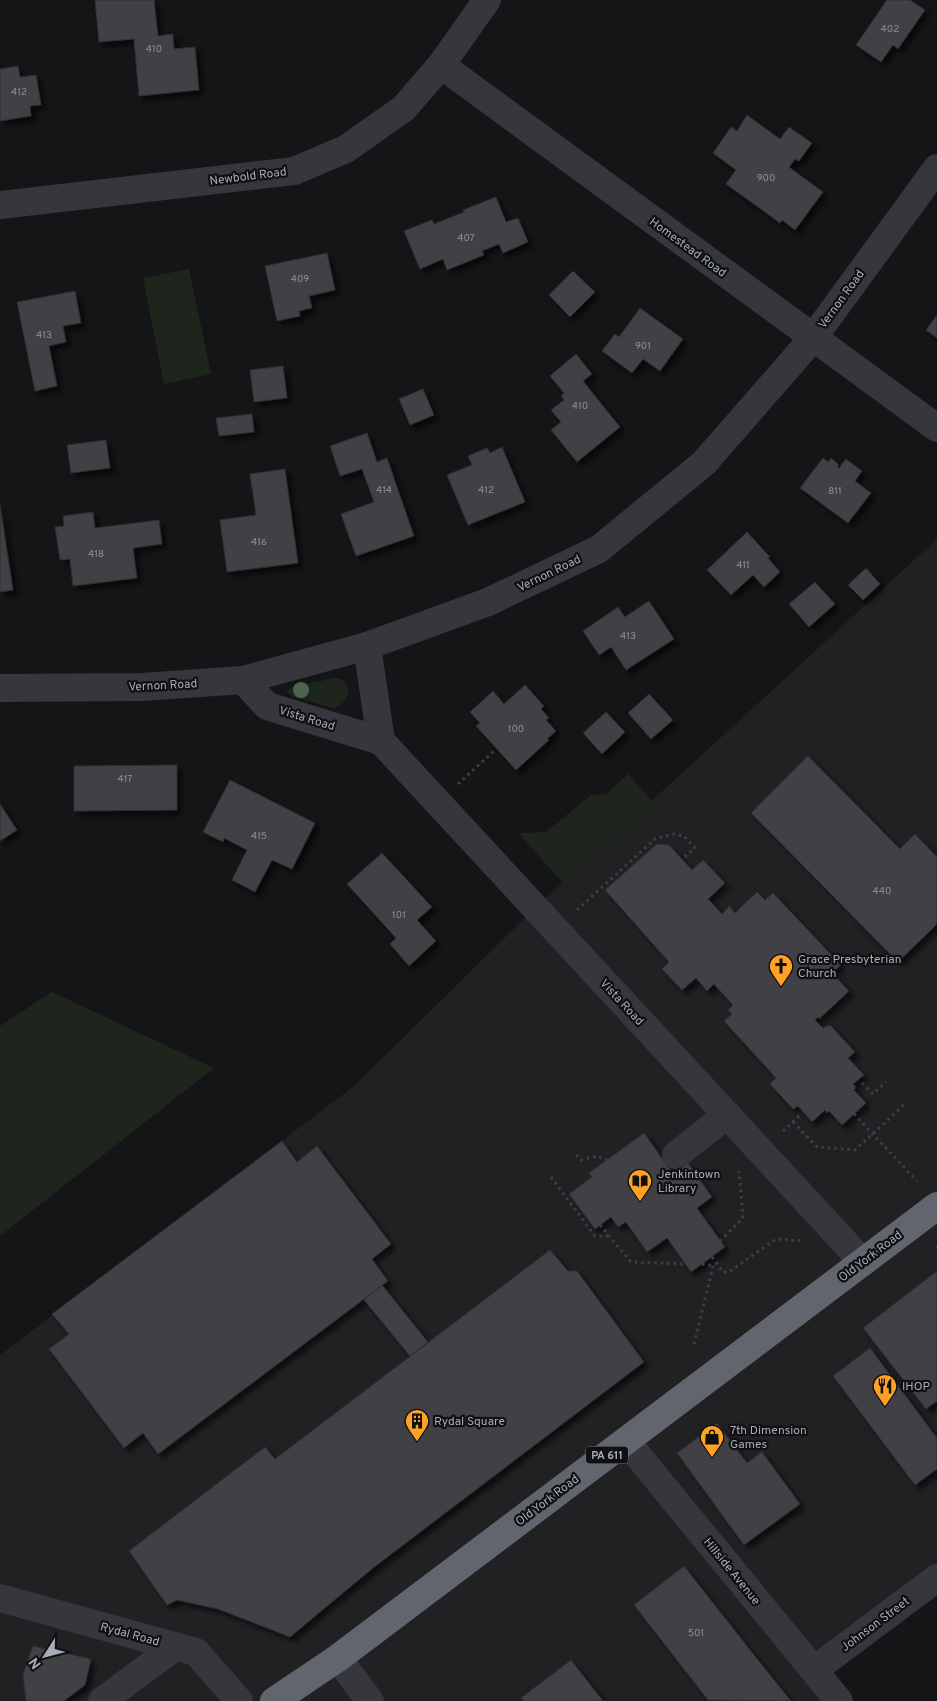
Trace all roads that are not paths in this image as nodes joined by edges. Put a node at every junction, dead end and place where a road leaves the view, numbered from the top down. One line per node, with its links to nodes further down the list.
1 (488, 0): 2 (street, Newbold Road)
2 (441, 65): 4 (street, Newbold Road); 5 (street, Homestead Road)
3 (937, 168): 5 (street, Vernon Road)
4 (0, 205)
5 (813, 338): 6 (street, Homestead Road); 7 (street, Vernon Road)
6 (937, 428)
7 (367, 646): 8 (street, Vernon Road); 10 (street)
8 (243, 680): 9 (street, Vernon Road); 10 (street, Vista Road)
9 (0, 688)
10 (381, 741): 11 (street, Vista Road)
11 (727, 1115): 12 (street); 14 (street, Vista Road)
12 (676, 1155)
13 (937, 1206): 14 (highway, Old York Road / PA 611)
14 (863, 1262): 15 (highway, Old York Road / PA 611)
15 (626, 1441): 19 (highway, Old York Road / PA 611); 20 (street, Hillside Avenue)
16 (937, 1578): 20 (street, Johnson Street)
17 (0, 1598): 18 (street, Rydal Road)
18 (176, 1646): 21 (street); 22 (street, Rydal Road)
19 (338, 1658): 23 (highway, Old York Road / PA 611); 24 (street)
20 (814, 1670): 25 (street, Hillside Avenue)
21 (102, 1701)
22 (239, 1701)
23 (274, 1701)
24 (370, 1701)
25 (839, 1701)

